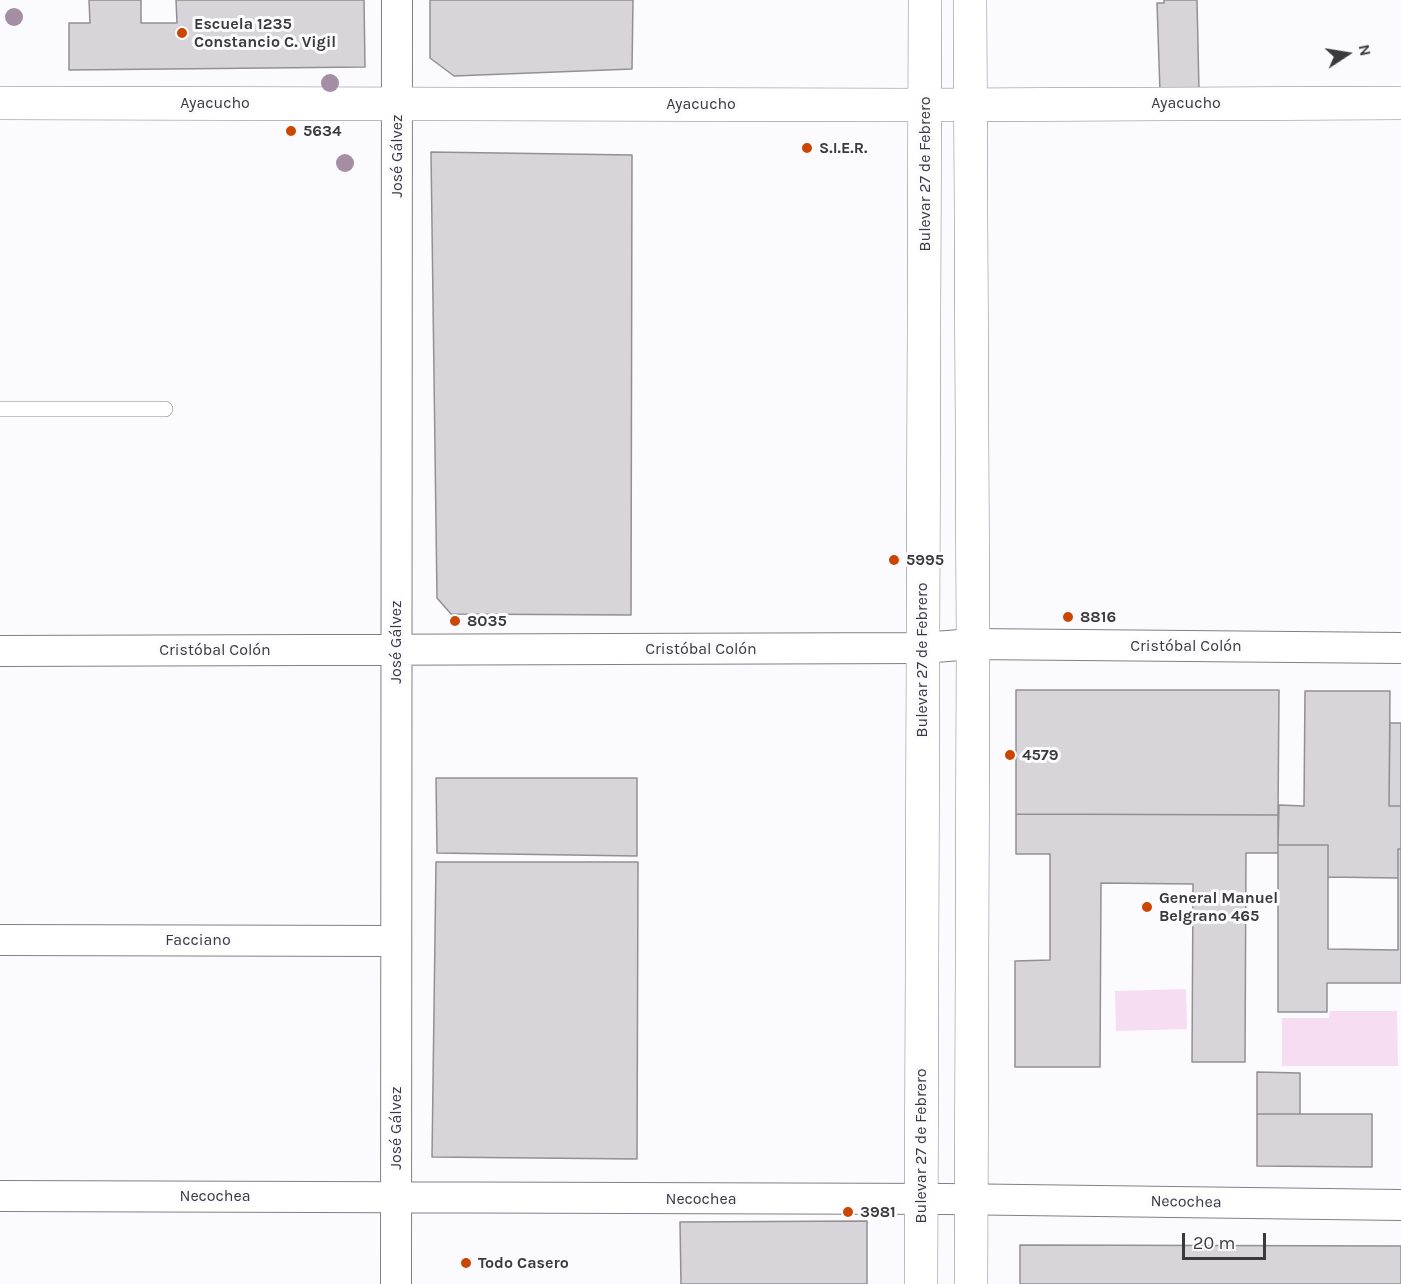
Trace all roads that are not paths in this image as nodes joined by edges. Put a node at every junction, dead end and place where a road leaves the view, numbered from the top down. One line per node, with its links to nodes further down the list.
1 (397, 0): 5 (street, José Gálvez)
2 (925, 0): 8 (main road, Bulevar 27 de Febrero)
3 (970, 0): 7 (main road)
4 (0, 103): 5 (main road, Ayacucho)
5 (397, 103): 8 (main road, Ayacucho); 14 (street, José Gálvez)
6 (1401, 103): 7 (main road, Ayacucho)
7 (970, 104): 8 (main road, Ayacucho); 11 (main road)
8 (926, 105): 12 (main road, Bulevar 27 de Febrero)
9 (0, 409): 10 (lane)
10 (165, 409)
11 (973, 644): 12 (street, Cristóbal Colón); 13 (street, Cristóbal Colón); 21 (main road)
12 (922, 648): 14 (street, Cristóbal Colón); 20 (main road, Bulevar 27 de Febrero)
13 (1401, 648)
14 (396, 650): 15 (street, Cristóbal Colón); 17 (street, José Gálvez)
15 (0, 651)
16 (0, 940): 17 (street, Facciano)
17 (396, 940): 19 (street, José Gálvez)
18 (0, 1196): 19 (street, Necochea)
19 (396, 1196): 20 (street, Necochea); 23 (street, José Gálvez)
20 (920, 1198): 21 (street, Necochea); 24 (main road, Bulevar 27 de Febrero)
21 (972, 1199): 22 (street, Necochea); 25 (main road)
22 (1401, 1205)
23 (396, 1284)
24 (921, 1284)
25 (972, 1284)

